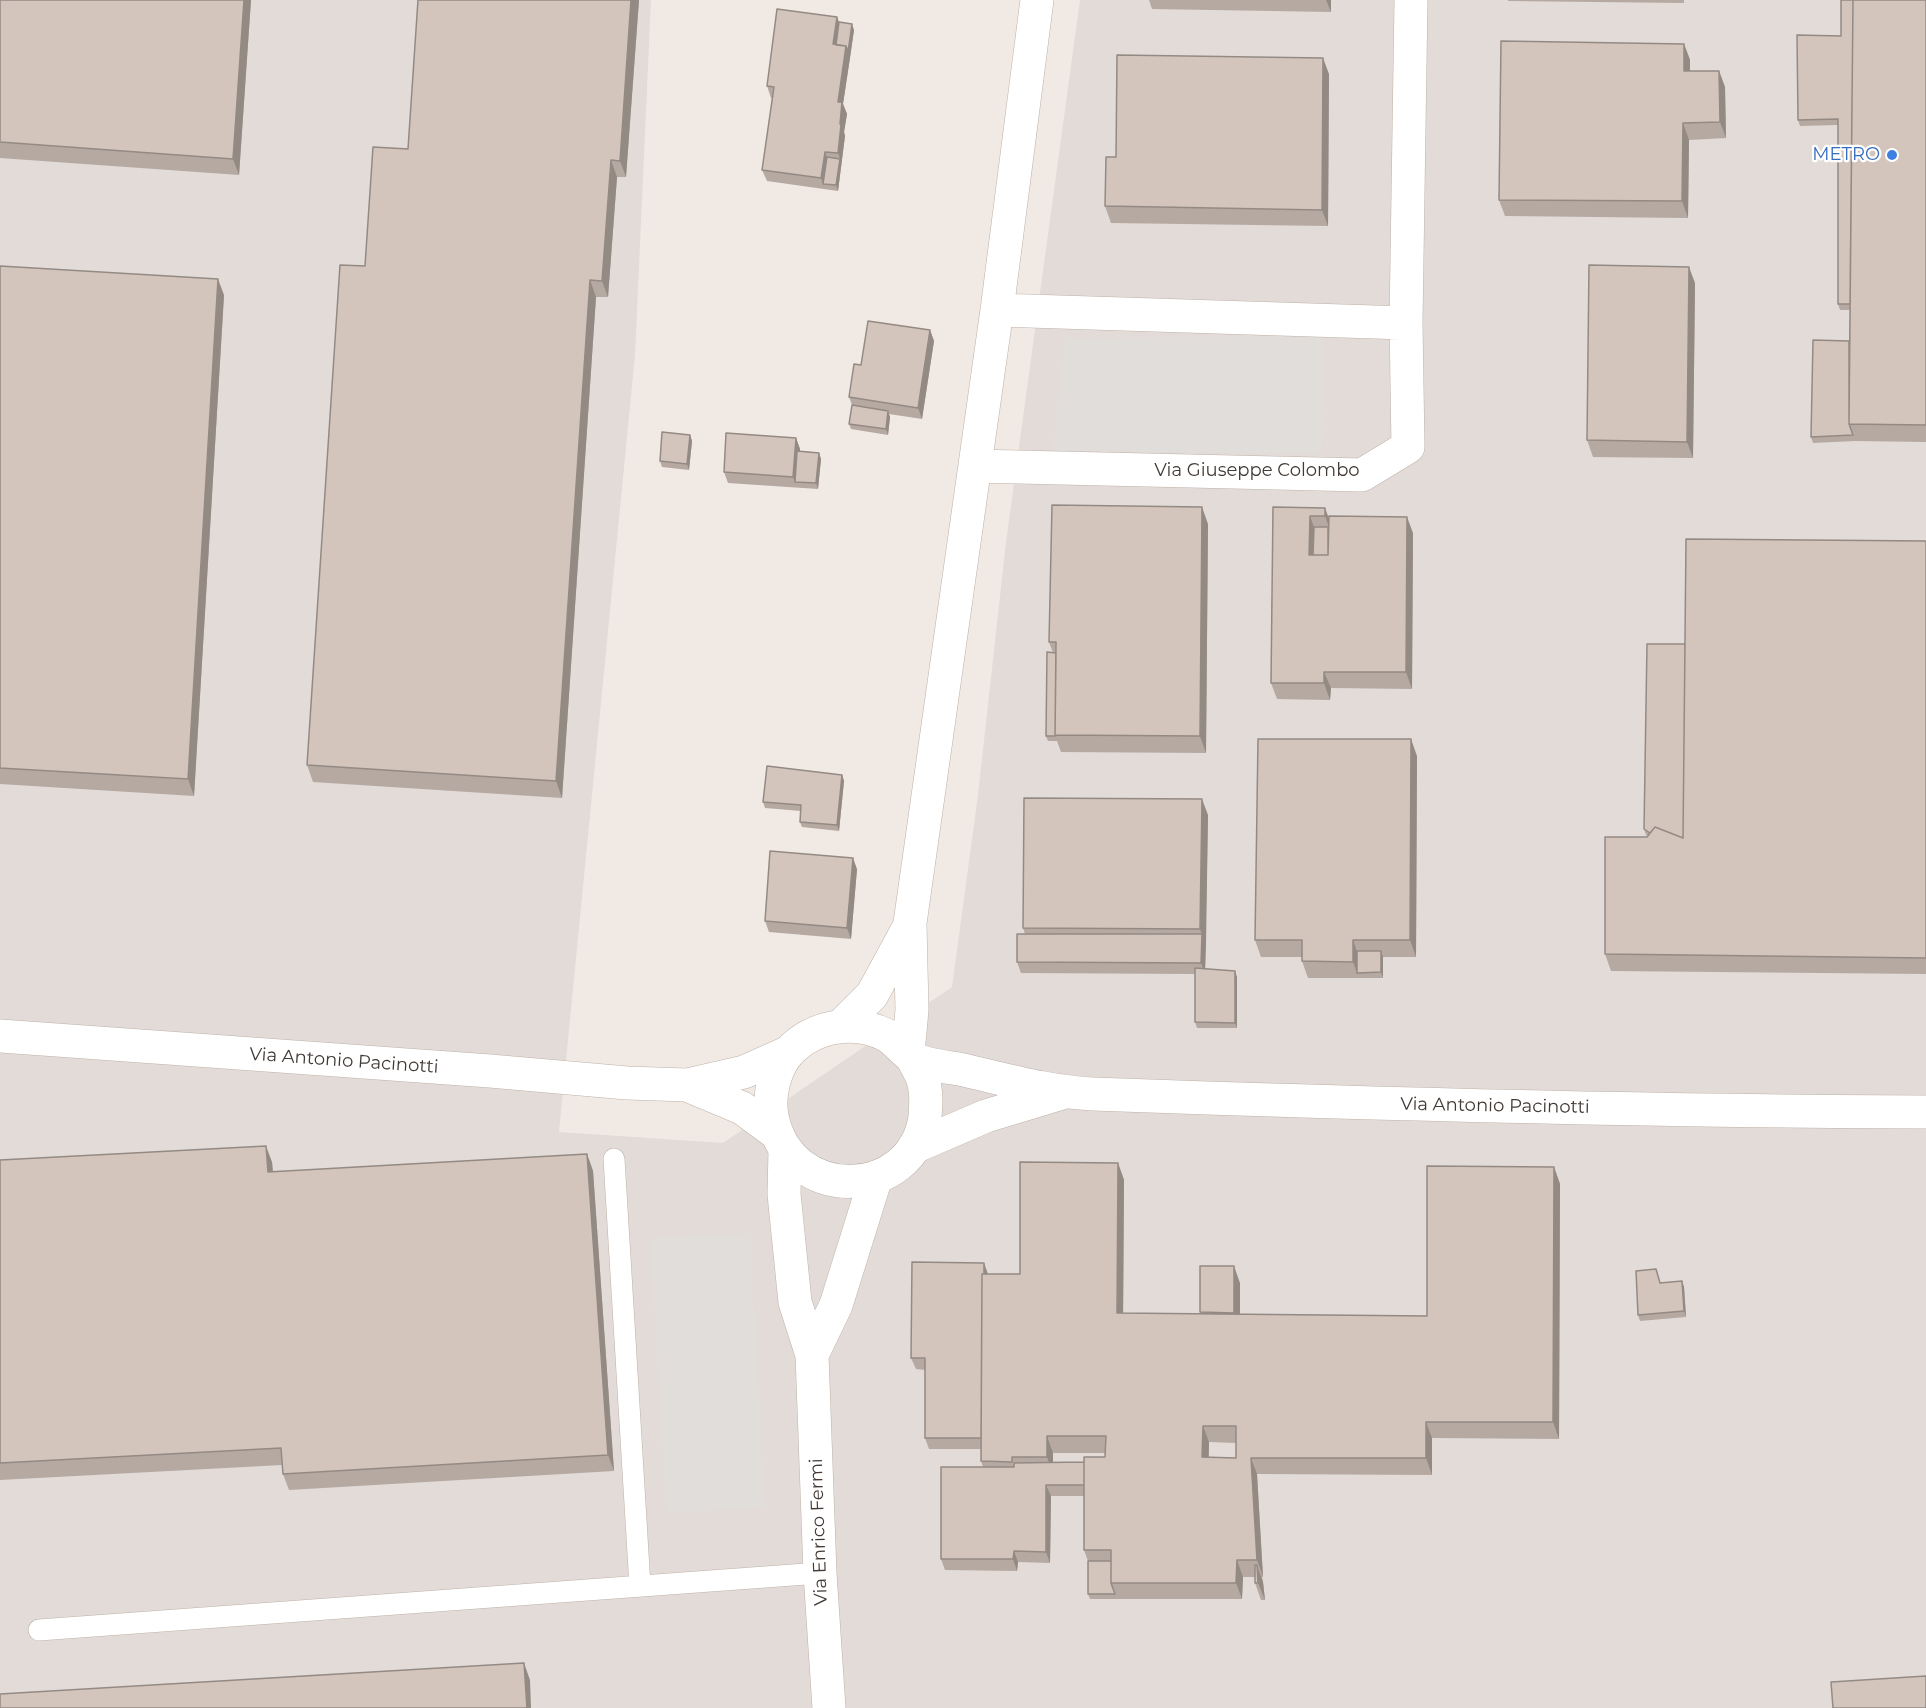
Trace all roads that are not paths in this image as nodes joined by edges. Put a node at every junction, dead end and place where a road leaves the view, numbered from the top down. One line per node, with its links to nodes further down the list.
1 (1037, 0): 3 (street)
2 (1411, 0): 4 (street, Via Giuseppe Colombo)
3 (997, 310): 4 (street); 5 (street)
4 (1406, 323): 5 (street, Via Giuseppe Colombo)
5 (975, 466): 6 (street)
6 (910, 923): 7 (street); 10 (street)
7 (842, 1025): 9 (street, Via Antonio Pacinotti); 10 (street, Via Antonio Pacinotti)
8 (0, 1036): 11 (street, Via Antonio Pacinotti)
9 (789, 1052): 11 (street, Via Antonio Pacinotti); 14 (street, Via Antonio Pacinotti)
10 (911, 1056): 12 (street, Via Antonio Pacinotti); 15 (street, Via Antonio Pacinotti)
11 (687, 1084): 14 (street, Via Antonio Pacinotti)
12 (1064, 1093): 13 (street, Via Antonio Pacinotti); 15 (street, Via Antonio Pacinotti)
13 (1926, 1112)
14 (781, 1142): 17 (street, Via Antonio Pacinotti); 18 (street)
15 (914, 1147): 17 (street, Via Antonio Pacinotti)
16 (614, 1159): 20 (lane)
17 (876, 1177): 18 (street)
18 (812, 1355): 19 (street, Via Enrico Fermi)
19 (820, 1573): 20 (lane); 22 (street, Via Enrico Fermi)
20 (640, 1587): 21 (lane)
21 (39, 1630)
22 (829, 1708)

